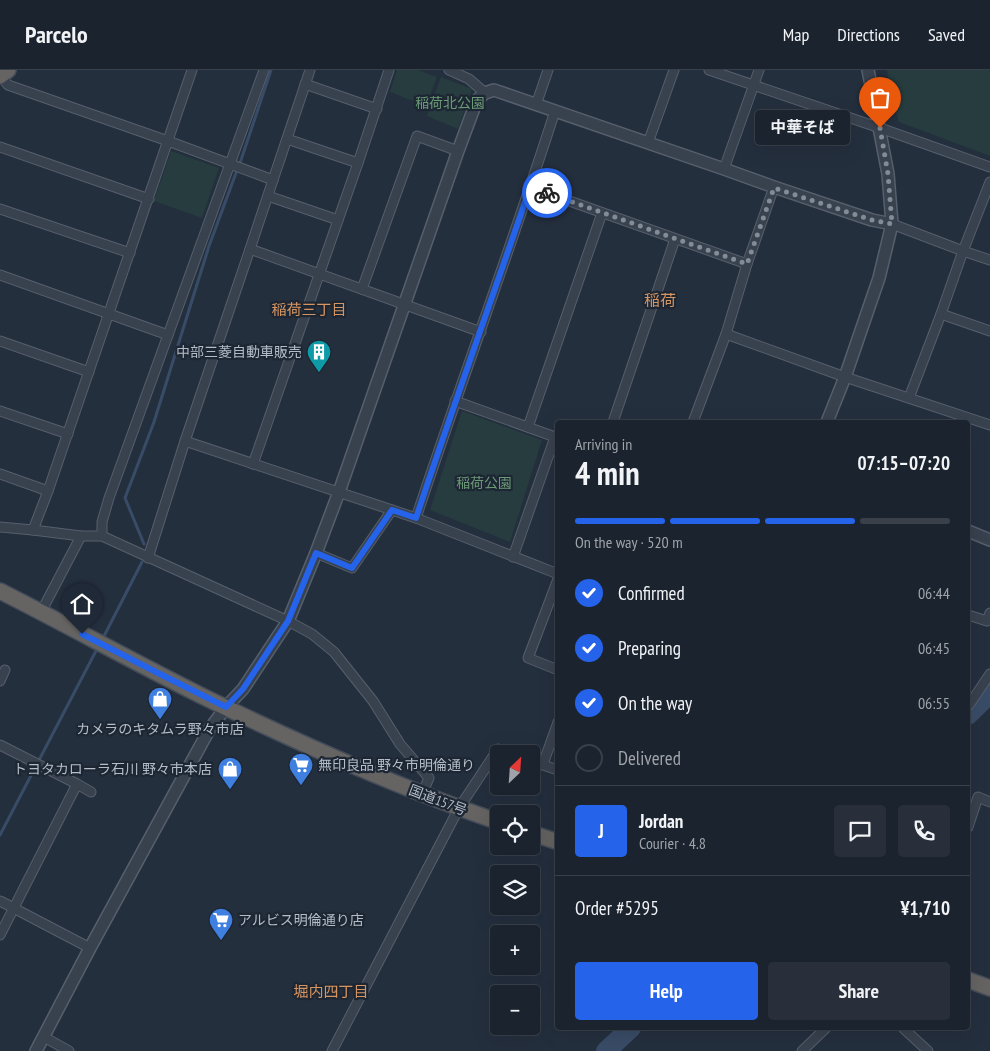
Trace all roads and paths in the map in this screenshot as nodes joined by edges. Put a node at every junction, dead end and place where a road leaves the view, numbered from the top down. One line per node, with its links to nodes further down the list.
1 (8, 70): 12 (highway)
2 (192, 70): 21 (street)
3 (264, 70): 26 (street)
4 (310, 70): 13 (street)
5 (389, 70): 17 (street)
6 (449, 70): 15 (street)
7 (548, 70): 16 (street)
8 (674, 70): 22 (street)
9 (709, 70): 14 (street)
10 (759, 70): 14 (street)
11 (868, 70): 19 (street)
12 (0, 76): 21 (street)
13 (306, 84): 17 (street); 20 (street)
14 (754, 86): 19 (street); 28 (street)
15 (485, 93): 16 (street); 24 (street)
16 (536, 105): 18 (street)
17 (376, 109): 25 (street)
18 (555, 111): 22 (street); 31 (street)
19 (880, 128): 27 (street); 38 (street)
20 (287, 139): 25 (street); 29 (street)
21 (168, 141): 26 (street); 34 (street)
22 (648, 143): 28 (street)
23 (0, 147): 34 (street)
24 (458, 151): 47 (street); 48 (street)
25 (358, 163): 37 (street)
26 (230, 164): 29 (street); 54 (street)
27 (990, 167)
28 (724, 169): 32 (street)
29 (273, 180): 33 (street)
30 (990, 182): 41 (street)
31 (530, 188): 36 (street); 52 (street)
32 (774, 188): 38 (street); 44 (street)
33 (268, 196): 37 (street); 40 (street)
34 (149, 199): 42 (street)
35 (0, 210): 42 (street)
36 (602, 213): 39 (street); 67 (street)
37 (338, 220): 46 (street)
38 (892, 224): 41 (street); 57 (street)
39 (675, 239): 44 (street); 62 (street)
40 (250, 249): 46 (street); 70 (street)
41 (963, 251): 43 (street); 50 (street)
42 (130, 253): 49 (street)
43 (990, 260)
44 (747, 264): 53 (street)
45 (0, 275): 49 (street)
46 (320, 275): 47 (street); 72 (street)
47 (362, 289): 48 (street)
48 (405, 305): 52 (street); 75 (street)
49 (110, 314): 54 (street); 56 (street)
50 (941, 314): 51 (street); 58 (street)
51 (990, 331)
52 (481, 332): 59 (street)
53 (726, 334): 57 (street); 63 (street)
54 (168, 335): 82 (street)
55 (0, 341): 56 (street)
56 (89, 372): 68 (street)
57 (845, 377): 58 (street); 64 (street)
58 (909, 398): 61 (street)
59 (455, 401): 67 (street); 77 (street)
60 (0, 411): 68 (street)
61 (962, 419)
62 (614, 420)
63 (694, 420)
64 (829, 420)
65 (970, 421): 66 (street)
66 (990, 425)
67 (528, 428): 69 (street)
68 (68, 434): 74 (street)
69 (555, 438)
70 (185, 440): 72 (street); 86 (street)
71 (555, 441): 85 (street)
72 (253, 464): 75 (street)
73 (0, 474): 74 (street)
74 (48, 491): 79 (street)
75 (339, 492): 76 (street); 84 (street)
76 (392, 510): 77 (street); 84 (street)
77 (416, 518): 85 (street)
78 (0, 527): 79 (street)
79 (32, 530): 81 (street)
80 (970, 532): 83 (street)
81 (80, 536): 82 (street); 90 (street)
82 (102, 536): 86 (street)
83 (990, 540)
84 (316, 553): 93 (street)
85 (513, 556): 87 (street)
86 (148, 558): 93 (street)
87 (555, 573)
88 (555, 587): 94 (street)
89 (0, 590): 90 (highway, 国道157号)
90 (41, 612): 99 (highway, 国道157号)
91 (970, 615): 92 (street)
92 (989, 619)
93 (288, 621): 99 (street); 108 (street)
94 (555, 669)
95 (5, 670): 97 (street)
96 (990, 674): 98 (street)
97 (0, 681)
98 (970, 703)
99 (226, 707): 108 (highway, 国道157号); 118 (street)
100 (555, 730): 104 (street)
101 (0, 745): 106 (street)
102 (490, 761): 110 (street)
103 (540, 763): 104 (street)
104 (543, 764): 105 (street)
105 (555, 769)
106 (76, 784): 107 (street); 116 (street)
107 (91, 792)
108 (422, 794): 110 (highway, 国道157号)
109 (990, 802): 112 (street)
110 (459, 808): 111 (highway, 国道157号); 126 (street)
111 (490, 819)
112 (970, 821)
113 (540, 836): 114 (highway)
114 (555, 841)
115 (0, 901): 116 (street)
116 (14, 908): 117 (street); 118 (street)
117 (0, 934)
118 (90, 948): 123 (street)
119 (970, 981): 120 (highway)
120 (990, 988)
121 (824, 1030): 127 (street)
122 (905, 1030): 128 (street)
123 (44, 1037): 124 (street); 125 (street)
124 (36, 1051)
125 (70, 1051)
126 (333, 1051)
127 (802, 1051)
128 (928, 1051)

